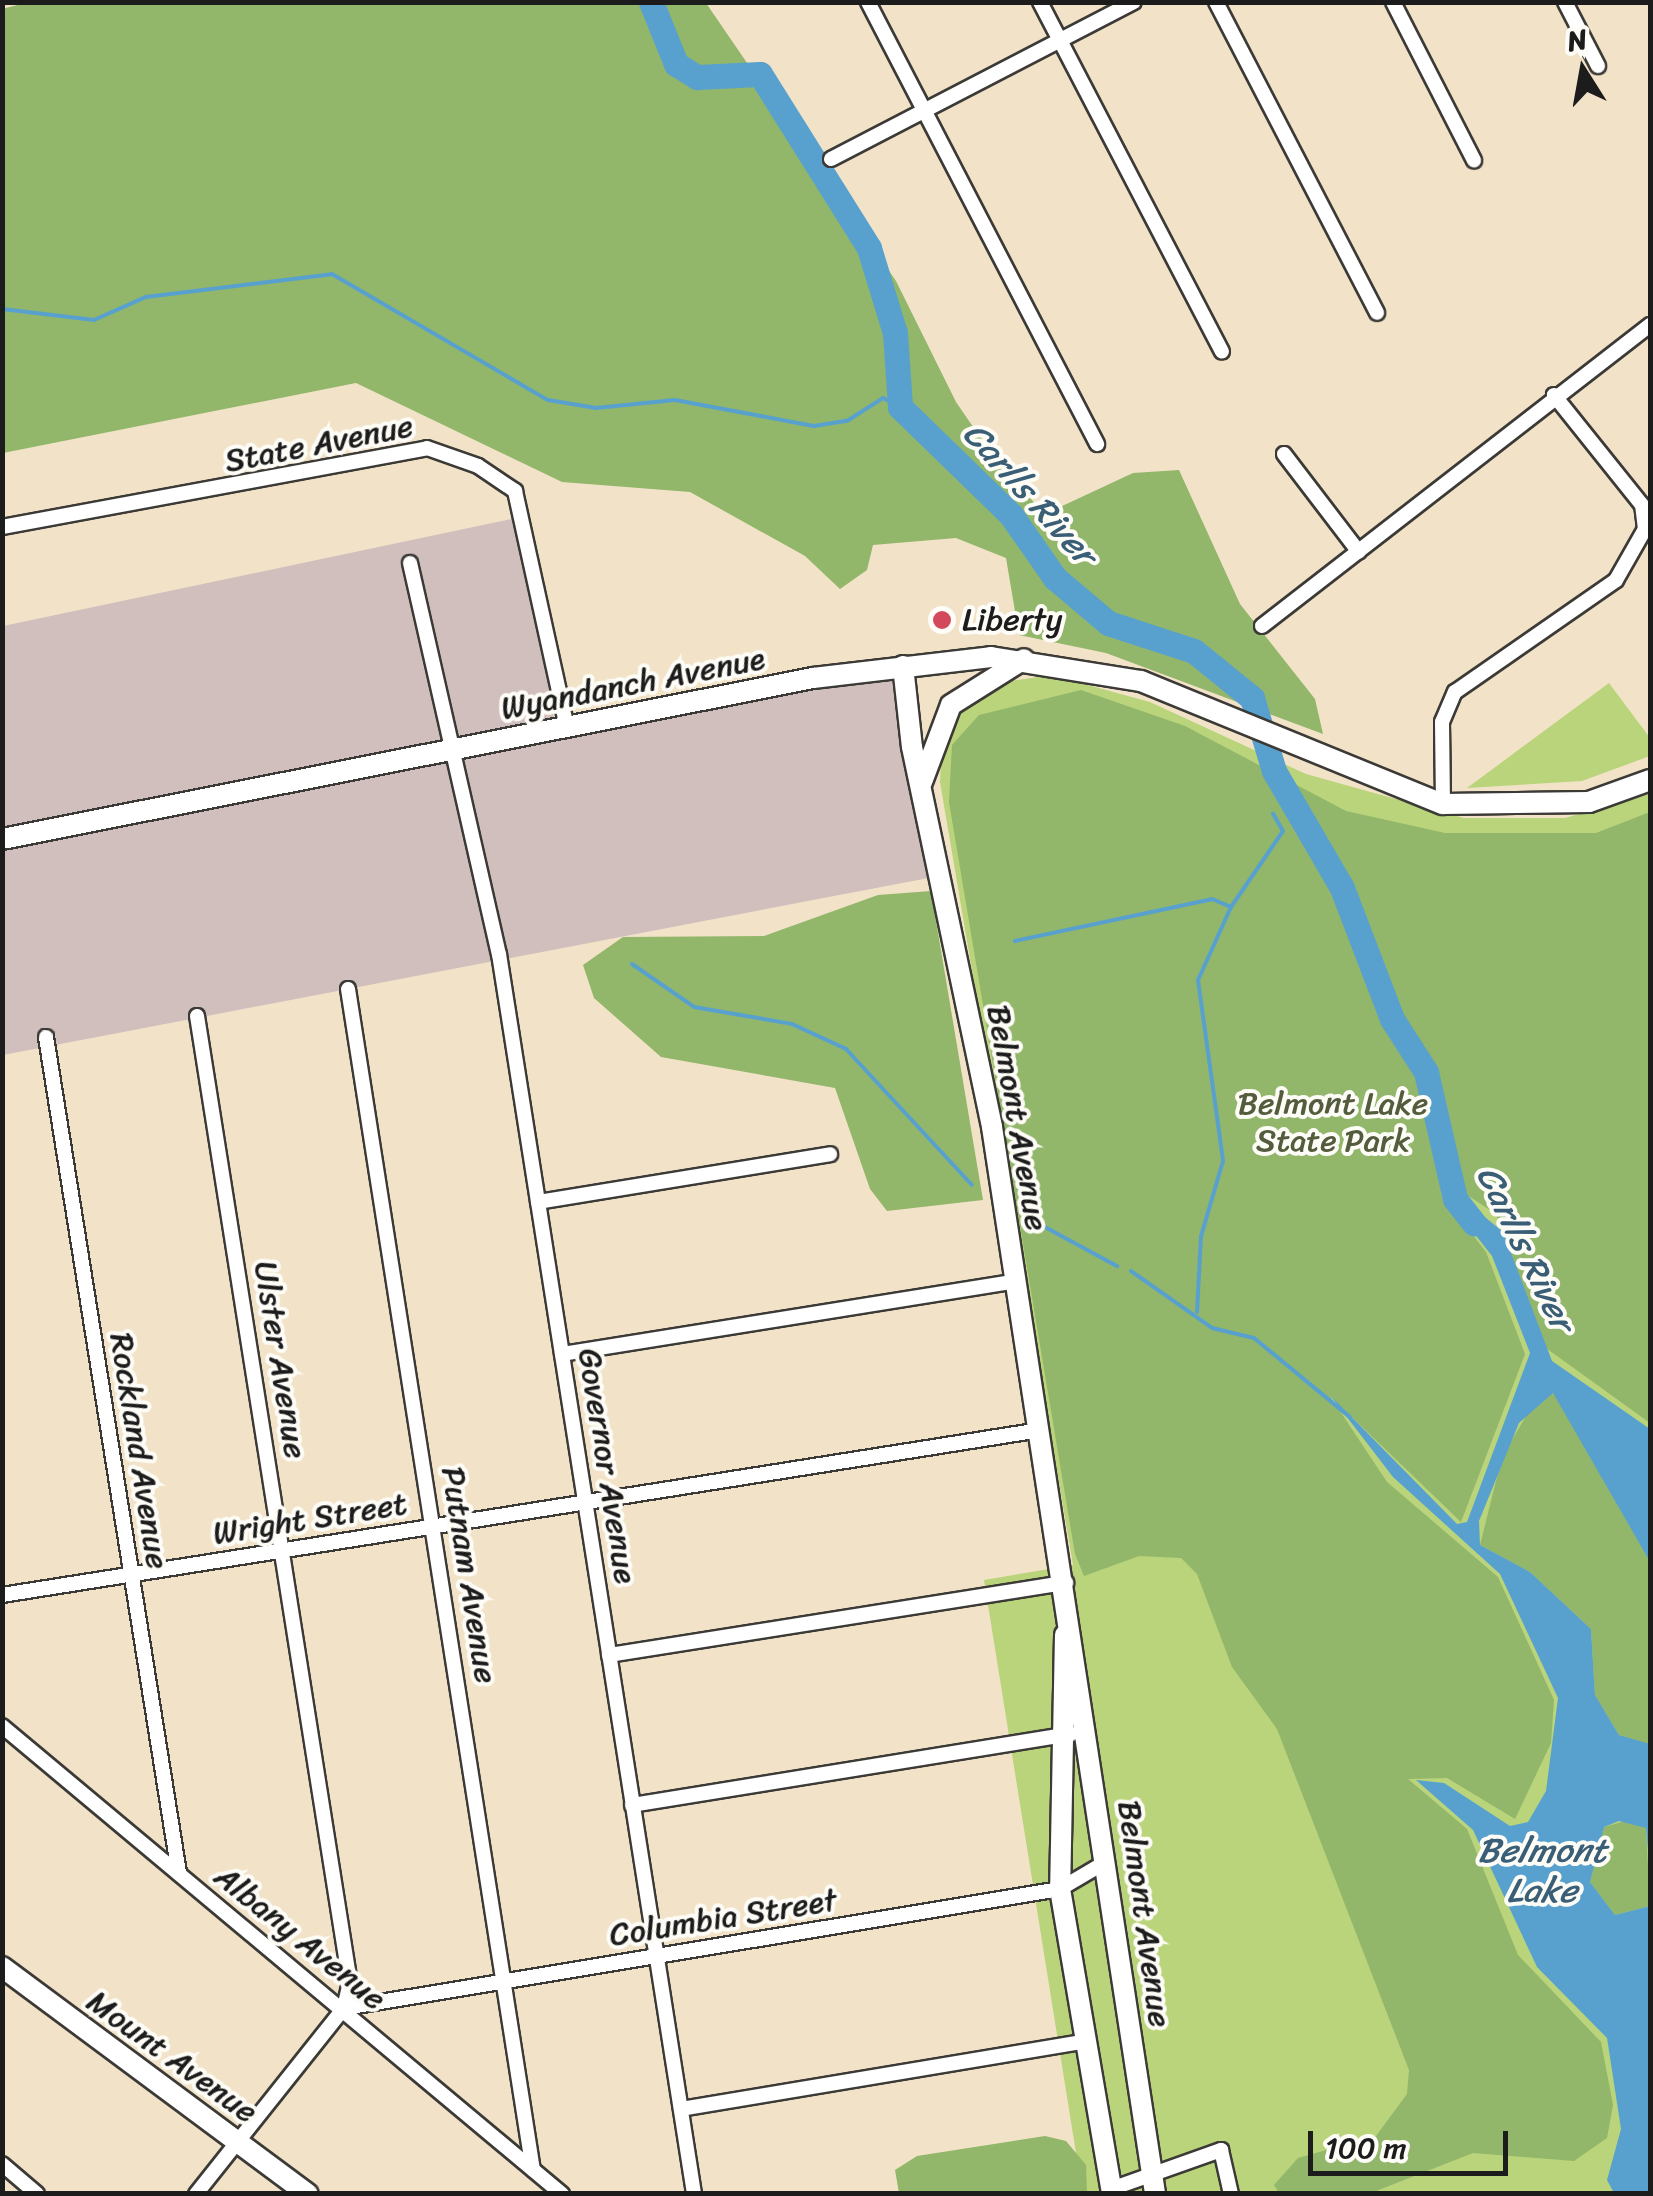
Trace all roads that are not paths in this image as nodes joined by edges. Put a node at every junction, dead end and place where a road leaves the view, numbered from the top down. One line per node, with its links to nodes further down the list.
1 (868, 2): 9 (street)
2 (1040, 2): 7 (street)
3 (1134, 2): 7 (street)
4 (1216, 2): 12 (street)
5 (1393, 2): 11 (street)
6 (1565, 2): 8 (street)
7 (1060, 42): 9 (street); 14 (street)
8 (1598, 66)
9 (925, 112): 10 (street); 16 (street)
10 (831, 159)
11 (1474, 160)
12 (1377, 313)
13 (1650, 325): 15 (street)
14 (1222, 352)
15 (1554, 396): 19 (street); 28 (street)
16 (1097, 444)
17 (1284, 454): 19 (street)
18 (2, 527): 24 (street, State Avenue)
19 (1360, 552): 21 (street)
20 (410, 564): 25 (street, Governor Avenue)
21 (1262, 626)
22 (1024, 659): 23 (street, Wyandanch Avenue); 27 (street); 28 (street, Wyandanch Avenue)
23 (903, 666): 24 (street, Wyandanch Avenue); 27 (street, Belmont Avenue)
24 (566, 728): 25 (street, Wyandanch Avenue)
25 (448, 751): 29 (street, Wyandanch Avenue); 34 (street, Governor Avenue)
26 (1650, 780): 28 (street)
27 (920, 789): 35 (street, Belmont Avenue)
28 (1443, 804)
29 (2, 839)
30 (348, 988): 39 (street, Putnam Avenue)
31 (196, 1016): 40 (street, Ulster Avenue)
32 (46, 1037): 41 (street, Rockland Avenue)
33 (830, 1154): 34 (street)
34 (538, 1202): 36 (street, Governor Avenue)
35 (1016, 1281): 36 (street); 37 (street, Belmont Avenue)
36 (562, 1354): 38 (street, Governor Avenue)
37 (1040, 1430): 38 (street, Wright Street); 42 (street, Belmont Avenue)
38 (585, 1504): 39 (street, Wright Street); 44 (street, Governor Avenue)
39 (433, 1527): 40 (street, Wright Street); 54 (street, Putnam Avenue)
40 (283, 1550): 41 (street, Wright Street); 55 (street, Ulster Avenue)
41 (131, 1574): 43 (street, Wright Street); 50 (street, Rockland Avenue)
42 (1066, 1583): 44 (street); 46 (street, Belmont Avenue); 47 (street, Belmont Avenue)
43 (2, 1595)
44 (609, 1655): 48 (street, Governor Avenue)
45 (2, 1726): 50 (street, Albany Avenue)
46 (1090, 1731): 47 (street); 49 (street, Belmont Avenue)
47 (1063, 1736): 48 (street); 51 (street, Belmont Avenue)
48 (632, 1806): 52 (street, Governor Avenue)
49 (1104, 1863): 51 (street, Columbia Street); 60 (street, Belmont Avenue)
50 (179, 1874): 55 (street, Albany Avenue)
51 (1060, 1889): 52 (street, Columbia Street); 56 (street, Belmont Avenue)
52 (657, 1958): 54 (street, Columbia Street); 57 (street, Governor Avenue)
53 (2, 1967): 58 (street, Mount Avenue)
54 (505, 1981): 55 (street, Columbia Street); 61 (street, Putnam Avenue)
55 (344, 2008): 58 (street); 61 (street, Albany Avenue)
56 (1081, 2042): 57 (street); 62 (street, Belmont Avenue)
57 (681, 2109): 67 (street, Governor Avenue)
58 (240, 2142): 64 (street); 65 (street, Mount Avenue)
59 (2, 2164): 63 (street)
60 (1151, 2167): 62 (street); 68 (street, Belmont Avenue); 69 (street)
61 (534, 2170): 66 (street, Albany Avenue)
62 (1111, 2191)
63 (37, 2194)
64 (196, 2194)
65 (308, 2194)
66 (562, 2194)
67 (694, 2194)
68 (1155, 2194)
69 (1232, 2194)

